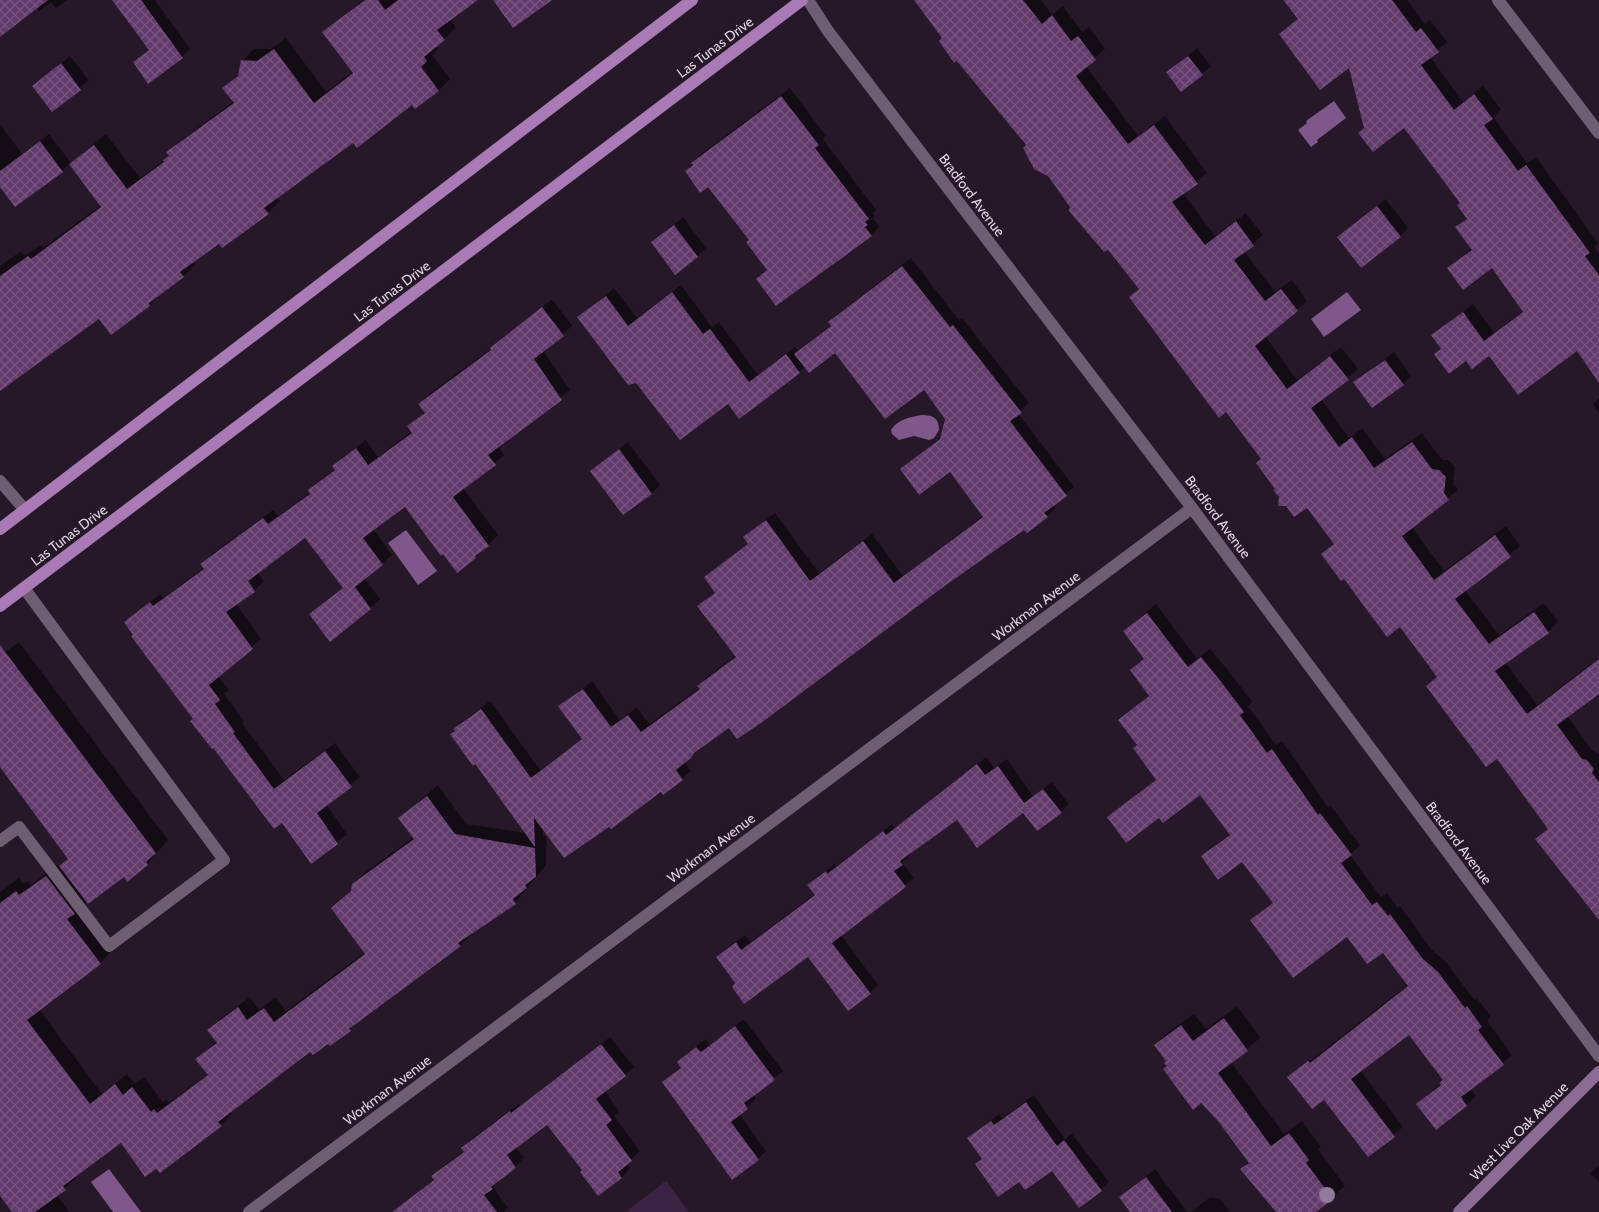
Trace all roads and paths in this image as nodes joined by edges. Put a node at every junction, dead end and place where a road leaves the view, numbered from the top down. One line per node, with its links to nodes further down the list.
1 (692, 0): 8 (main road)
2 (802, 0): 10 (main road, Las Tunas Drive)
3 (808, 0): 7 (street, Bradford Avenue)
4 (1498, 0): 5 (street)
5 (1599, 133)
6 (0, 481): 8 (street)
7 (1192, 508): 13 (street, Bradford Avenue); 15 (street, Workman Avenue)
8 (25, 510): 9 (main road)
9 (0, 528)
10 (24, 588): 11 (main road, Las Tunas Drive); 12 (street)
11 (0, 606)
12 (0, 841)
13 (1599, 1056)
14 (1599, 1072): 16 (street, West Live Oak Avenue)
15 (249, 1212)
16 (1460, 1212)

